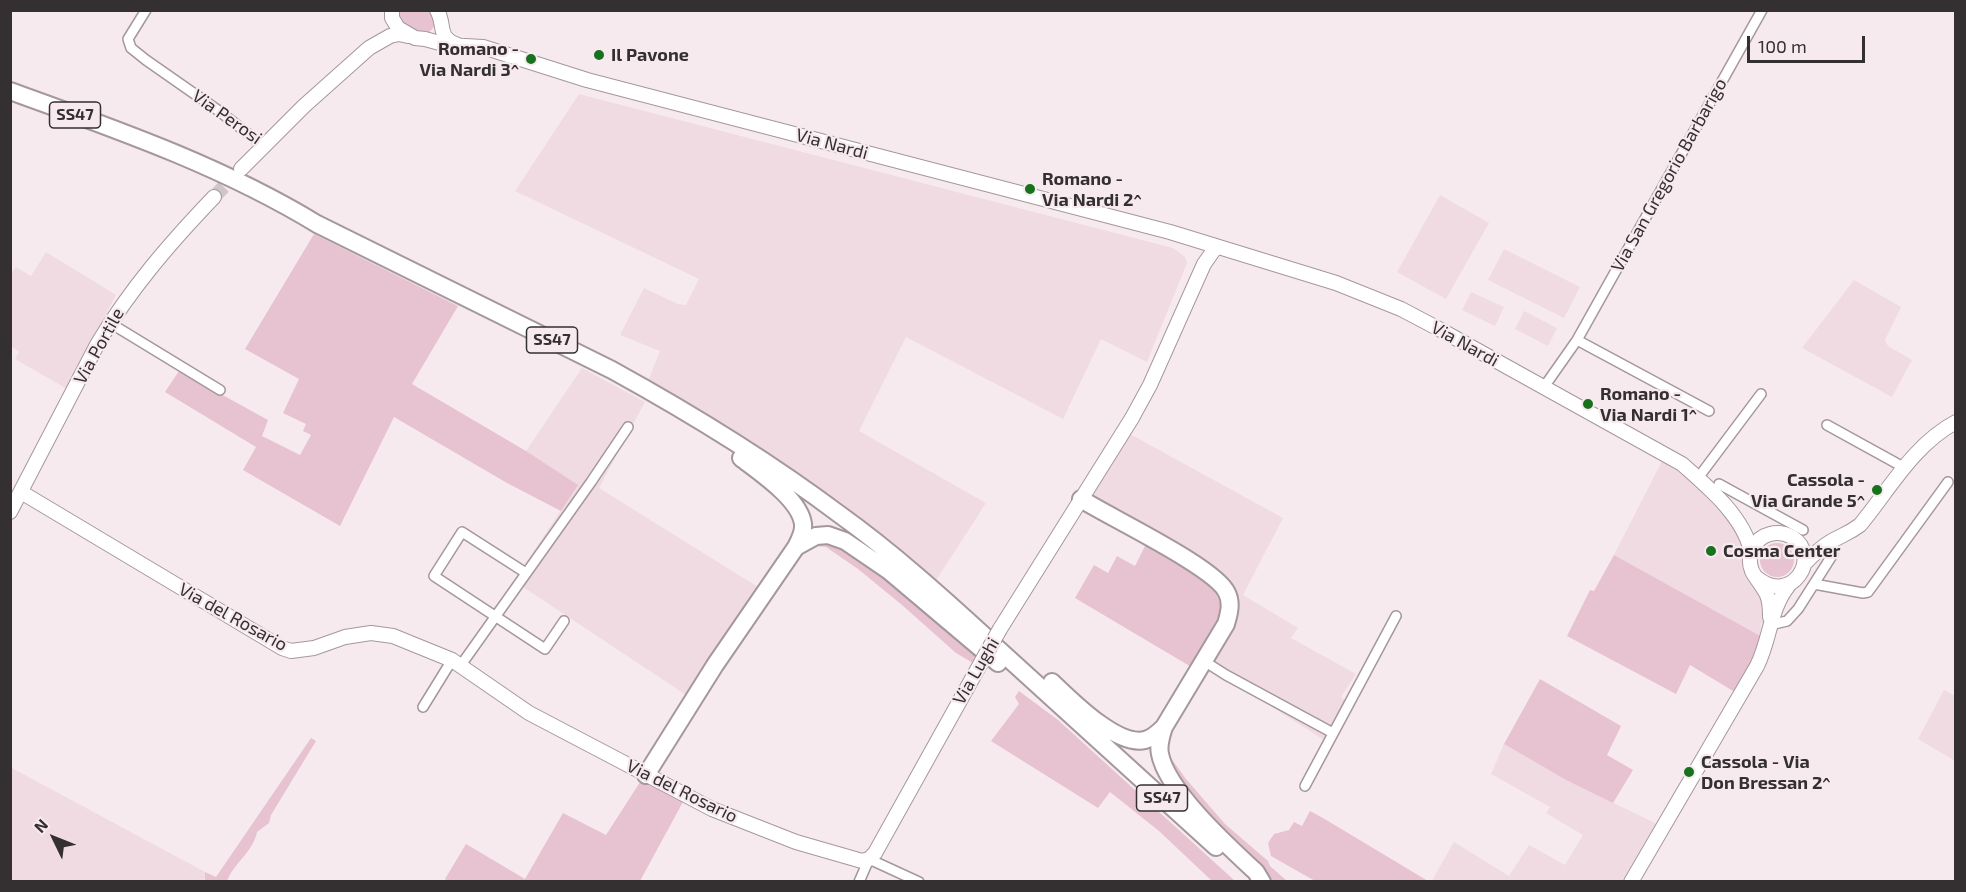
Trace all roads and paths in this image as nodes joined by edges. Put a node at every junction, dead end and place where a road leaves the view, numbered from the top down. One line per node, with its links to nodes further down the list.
1 (146, 10): 11 (street, Via Perosi)
2 (1762, 10): 17 (street, Via San Gregorio Barbarigo)
3 (392, 13): 5 (main road); 7 (main road)
4 (441, 16): 6 (main road); 8 (main road)
5 (408, 36): 6 (main road, Via Nardi); 7 (main road)
6 (424, 39): 8 (main road, Via Nardi)
7 (376, 43): 11 (main road, Via Perosi)
8 (460, 46): 15 (main road, Via Nardi)
9 (10, 91): 14 (highway, SS47)
10 (10, 102): 14 (highway, SS47)
11 (264, 147): 12 (main road)
12 (241, 169)
13 (214, 197): 16 (main road, Via Portile)
14 (317, 224): 23 (highway, SS47)
15 (1210, 245): 18 (main road, Via Nardi); 32 (main road, Via Lughi)
16 (110, 323): 19 (street); 30 (main road, Via Portile)
17 (1577, 340): 18 (street, Via San Gregorio Barbarigo); 21 (street)
18 (1545, 387): 27 (main road, Via Nardi)
19 (220, 390)
20 (1761, 394): 27 (street)
21 (1709, 411)
22 (1956, 422): 26 (main road)
23 (703, 423): 37 (highway); 47 (highway, SS47)
24 (1827, 426): 26 (street)
25 (628, 427): 41 (street)
26 (1905, 468): 38 (main road)
27 (1698, 478): 34 (main road, Via Nardi)
28 (1948, 482): 44 (street)
29 (1719, 484): 31 (street)
30 (21, 492): 33 (main road, Via Portile); 52 (main road, Via del Rosario)
31 (1741, 496): 34 (street); 36 (street)
32 (1081, 499): 50 (main road, Via Lughi); 51 (highway)
33 (10, 512)
34 (1731, 513): 35 (main road, Via Nardi); 39 (main road, Via Nardi)
35 (1769, 534): 36 (main road); 39 (main road)
36 (1800, 536): 38 (main road); 40 (main road)
37 (796, 546): 54 (highway); 57 (highway)
38 (1833, 548): 40 (main road); 44 (street)
39 (1751, 551): 42 (main road)
40 (1804, 564): 43 (main road)
41 (526, 573): 45 (street); 45 (street)
42 (1757, 578): 43 (main road); 49 (main road)
43 (1789, 585): 49 (main road)
44 (1814, 585): 49 (street)
45 (496, 615): 48 (street); 52 (street)
46 (1396, 616): 56 (street)
47 (967, 620): 50 (highway, SS47); 55 (highway)
48 (564, 621)
49 (1770, 626): 64 (main road)
50 (996, 639): 54 (highway, SS47); 59 (main road, Via Lughi, bridge)
51 (1204, 661): 55 (highway); 56 (street)
52 (456, 663): 53 (street); 57 (main road, Via del Rosario)
53 (423, 708)
54 (1071, 715): 62 (highway, SS47)
55 (1164, 727): 63 (highway)
56 (1333, 733): 58 (street)
57 (646, 775): 59 (main road, Via del Rosario)
58 (1305, 786)
59 (869, 859): 60 (street, Via Lughi); 61 (street, Via del Rosario)
60 (859, 882)
61 (919, 882)
62 (1253, 882)
63 (1262, 882)
64 (1631, 882)

